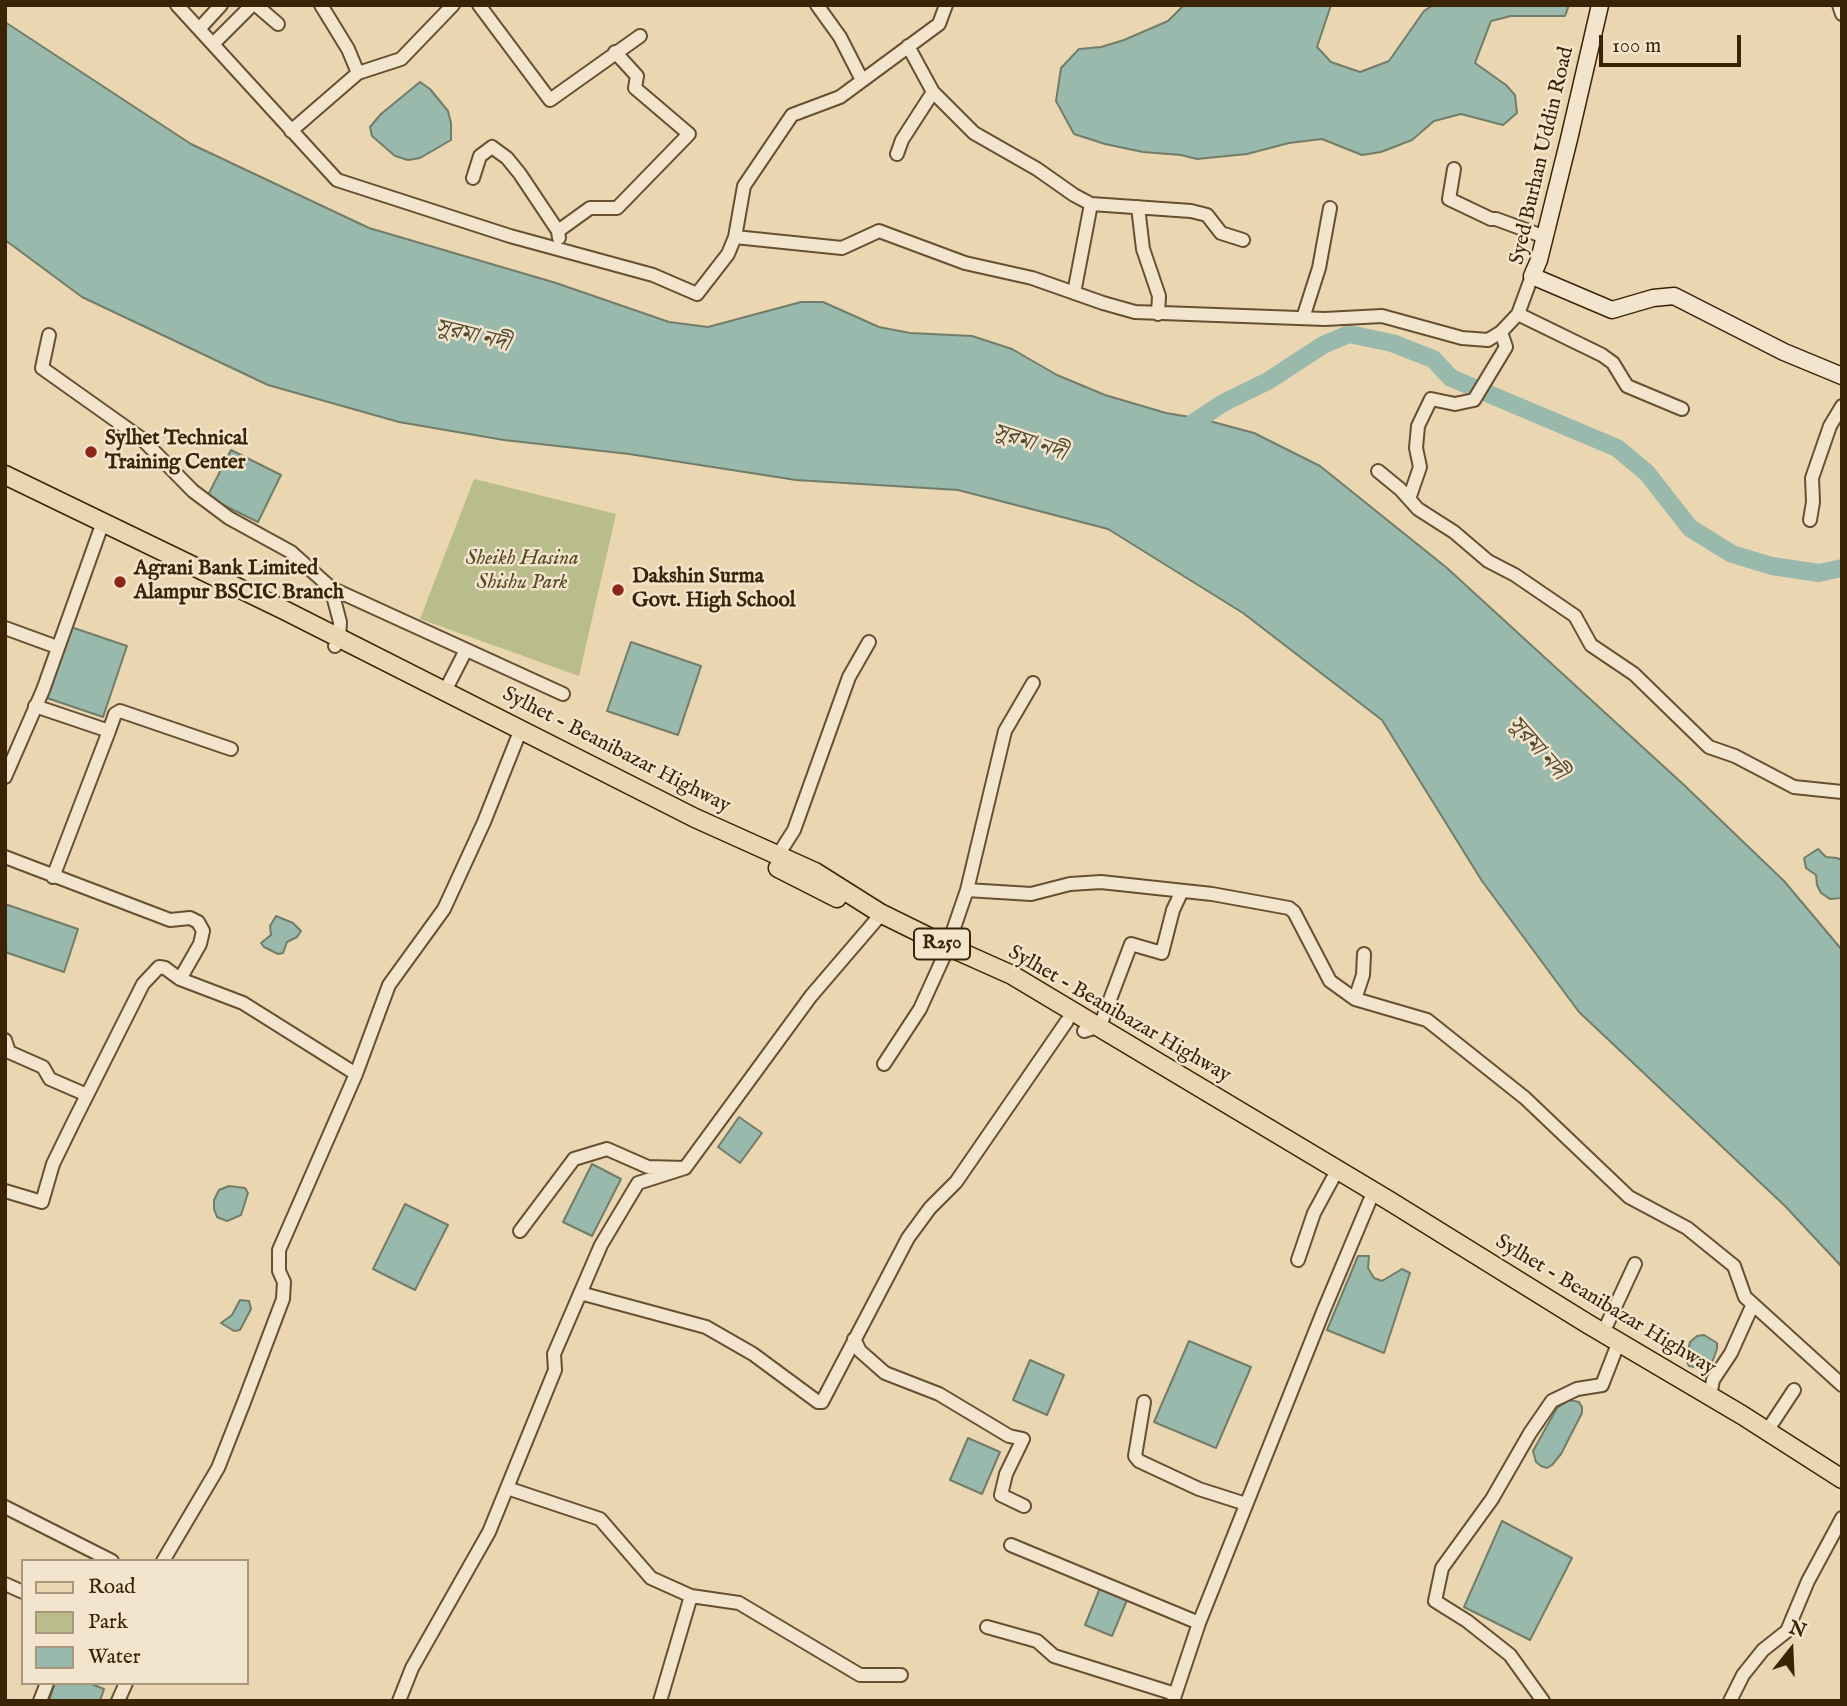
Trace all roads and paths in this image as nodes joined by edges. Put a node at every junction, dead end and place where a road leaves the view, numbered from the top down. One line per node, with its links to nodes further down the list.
1 (177, 5): 13 (street)
2 (221, 5): 13 (street)
3 (254, 5): 12 (street); 15 (street)
4 (321, 5): 18 (street)
5 (453, 5): 18 (street)
6 (479, 5): 17 (street)
7 (817, 5): 19 (street)
8 (946, 5): 16 (street)
9 (1600, 5): 30 (street, Syed Burhan Uddin Road)
10 (1839, 5): 11 (street)
11 (1842, 14)
12 (278, 24)
13 (199, 29): 15 (street)
14 (640, 36): 17 (street)
15 (213, 44): 21 (street)
16 (908, 46): 19 (street); 20 (street)
17 (615, 52): 28 (street)
18 (358, 73): 21 (street)
19 (862, 80): 29 (street)
20 (933, 92): 22 (street); 25 (street)
21 (291, 131): 32 (street)
22 (897, 154)
23 (1454, 169): 30 (street)
24 (473, 178): 28 (street)
25 (1091, 204): 26 (street); 34 (street)
26 (1138, 207): 31 (street); 35 (street)
27 (1330, 208): 37 (street)
28 (558, 231): 32 (street)
29 (735, 237): 32 (street); 34 (street)
30 (1545, 237): 33 (street, Syed Burhan Uddin Road)
31 (1243, 240)
32 (561, 249)
33 (1532, 276): 36 (street); 40 (street, Syed Burhan Uddin Road)
34 (1074, 293): 35 (street)
35 (1158, 314): 37 (street)
36 (1518, 314): 38 (street); 42 (street)
37 (1303, 318): 38 (street)
38 (1502, 332): 47 (street)
39 (49, 335): 50 (street)
40 (1842, 376)
41 (1842, 406): 48 (street)
42 (1682, 409)
43 (1378, 471): 47 (street)
44 (5, 475): 46 (main road, Sylhet - Beanibazar Highway / R250)
45 (5, 486): 46 (main road, Sylhet - Beanibazar Highway / R250)
46 (29, 491): 49 (main road, Sylhet - Beanibazar Highway / R250)
47 (1409, 499): 65 (street)
48 (1811, 520)
49 (102, 526): 53 (main road, Sylhet - Beanibazar Highway / R250); 54 (street)
50 (331, 588): 53 (street); 55 (street)
51 (5, 628): 54 (street)
52 (869, 642): 66 (street)
53 (337, 643): 57 (main road, Sylhet - Beanibazar Highway / R250); 61 (main road, Sylhet - Beanibazar Highway / R250)
54 (57, 647): 59 (street)
55 (466, 650): 57 (street); 58 (street)
56 (1033, 683): 69 (street)
57 (445, 691): 66 (main road, Sylhet - Beanibazar Highway / R250)
58 (563, 694)
59 (35, 706): 60 (street); 63 (street)
60 (109, 731): 62 (street); 68 (street)
61 (517, 739): 71 (main road, Sylhet - Beanibazar Highway / R250); 80 (street)
62 (231, 749)
63 (10, 750): 64 (street)
64 (5, 777)
65 (1842, 792)
66 (778, 855): 72 (main road, Sylhet - Beanibazar Highway / R250)
67 (5, 857): 68 (street)
68 (53, 877): 74 (street)
69 (967, 890): 70 (street); 72 (street)
70 (1182, 891): 75 (street); 77 (street)
71 (877, 919): 72 (main road, Sylhet - Beanibazar Highway / R250); 82 (street)
72 (946, 950): 76 (main road, Sylhet - Beanibazar Highway / R250); 77 (main road, Sylhet - Beanibazar Highway / R250); 79 (street)
73 (1364, 954): 75 (street)
74 (180, 979): 80 (street); 81 (street)
75 (1356, 999): 90 (street)
76 (1067, 1020): 77 (main road, Sylhet - Beanibazar Highway / R250); 92 (street)
77 (1092, 1028): 83 (main road, Sylhet - Beanibazar Highway / R250); 91 (main road, Sylhet - Beanibazar Highway / R250)
78 (5, 1040): 81 (street)
79 (884, 1064)
80 (356, 1074): 108 (street)
81 (87, 1096): 84 (street)
82 (685, 1168): 86 (street); 89 (street)
83 (1333, 1178): 85 (main road, Sylhet - Beanibazar Highway / R250); 87 (street)
84 (5, 1191)
85 (1370, 1200): 93 (main road, Sylhet - Beanibazar Highway / R250); 102 (street)
86 (520, 1231)
87 (1298, 1260)
88 (1636, 1264): 91 (street)
89 (580, 1293): 92 (street); 100 (street)
90 (1753, 1304): 94 (street); 96 (street)
91 (1603, 1333): 96 (main road, Sylhet - Beanibazar Highway / R250)
92 (854, 1339): 103 (street)
93 (1616, 1349): 101 (main road, Sylhet - Beanibazar Highway / R250); 118 (street)
94 (1842, 1385)
95 (1794, 1390): 98 (street)
96 (1710, 1396): 98 (main road, Sylhet - Beanibazar Highway / R250)
97 (1144, 1402): 102 (street)
98 (1766, 1431): 99 (main road, Sylhet - Beanibazar Highway / R250)
99 (1842, 1479)
100 (507, 1488): 111 (street); 116 (street)
101 (1842, 1489)
102 (1246, 1504): 112 (street)
103 (1024, 1506)
104 (5, 1507): 107 (street)
105 (1842, 1518): 119 (street)
106 (1011, 1545): 112 (street)
107 (108, 1559)
108 (164, 1559)
109 (5, 1584): 110 (street)
110 (21, 1591)
111 (691, 1597): 114 (street); 117 (street)
112 (1199, 1623): 115 (street)
113 (988, 1627): 115 (street)
114 (901, 1675)
115 (1174, 1698)
116 (399, 1701)
117 (660, 1701)
118 (1543, 1701)
119 (1730, 1701)

